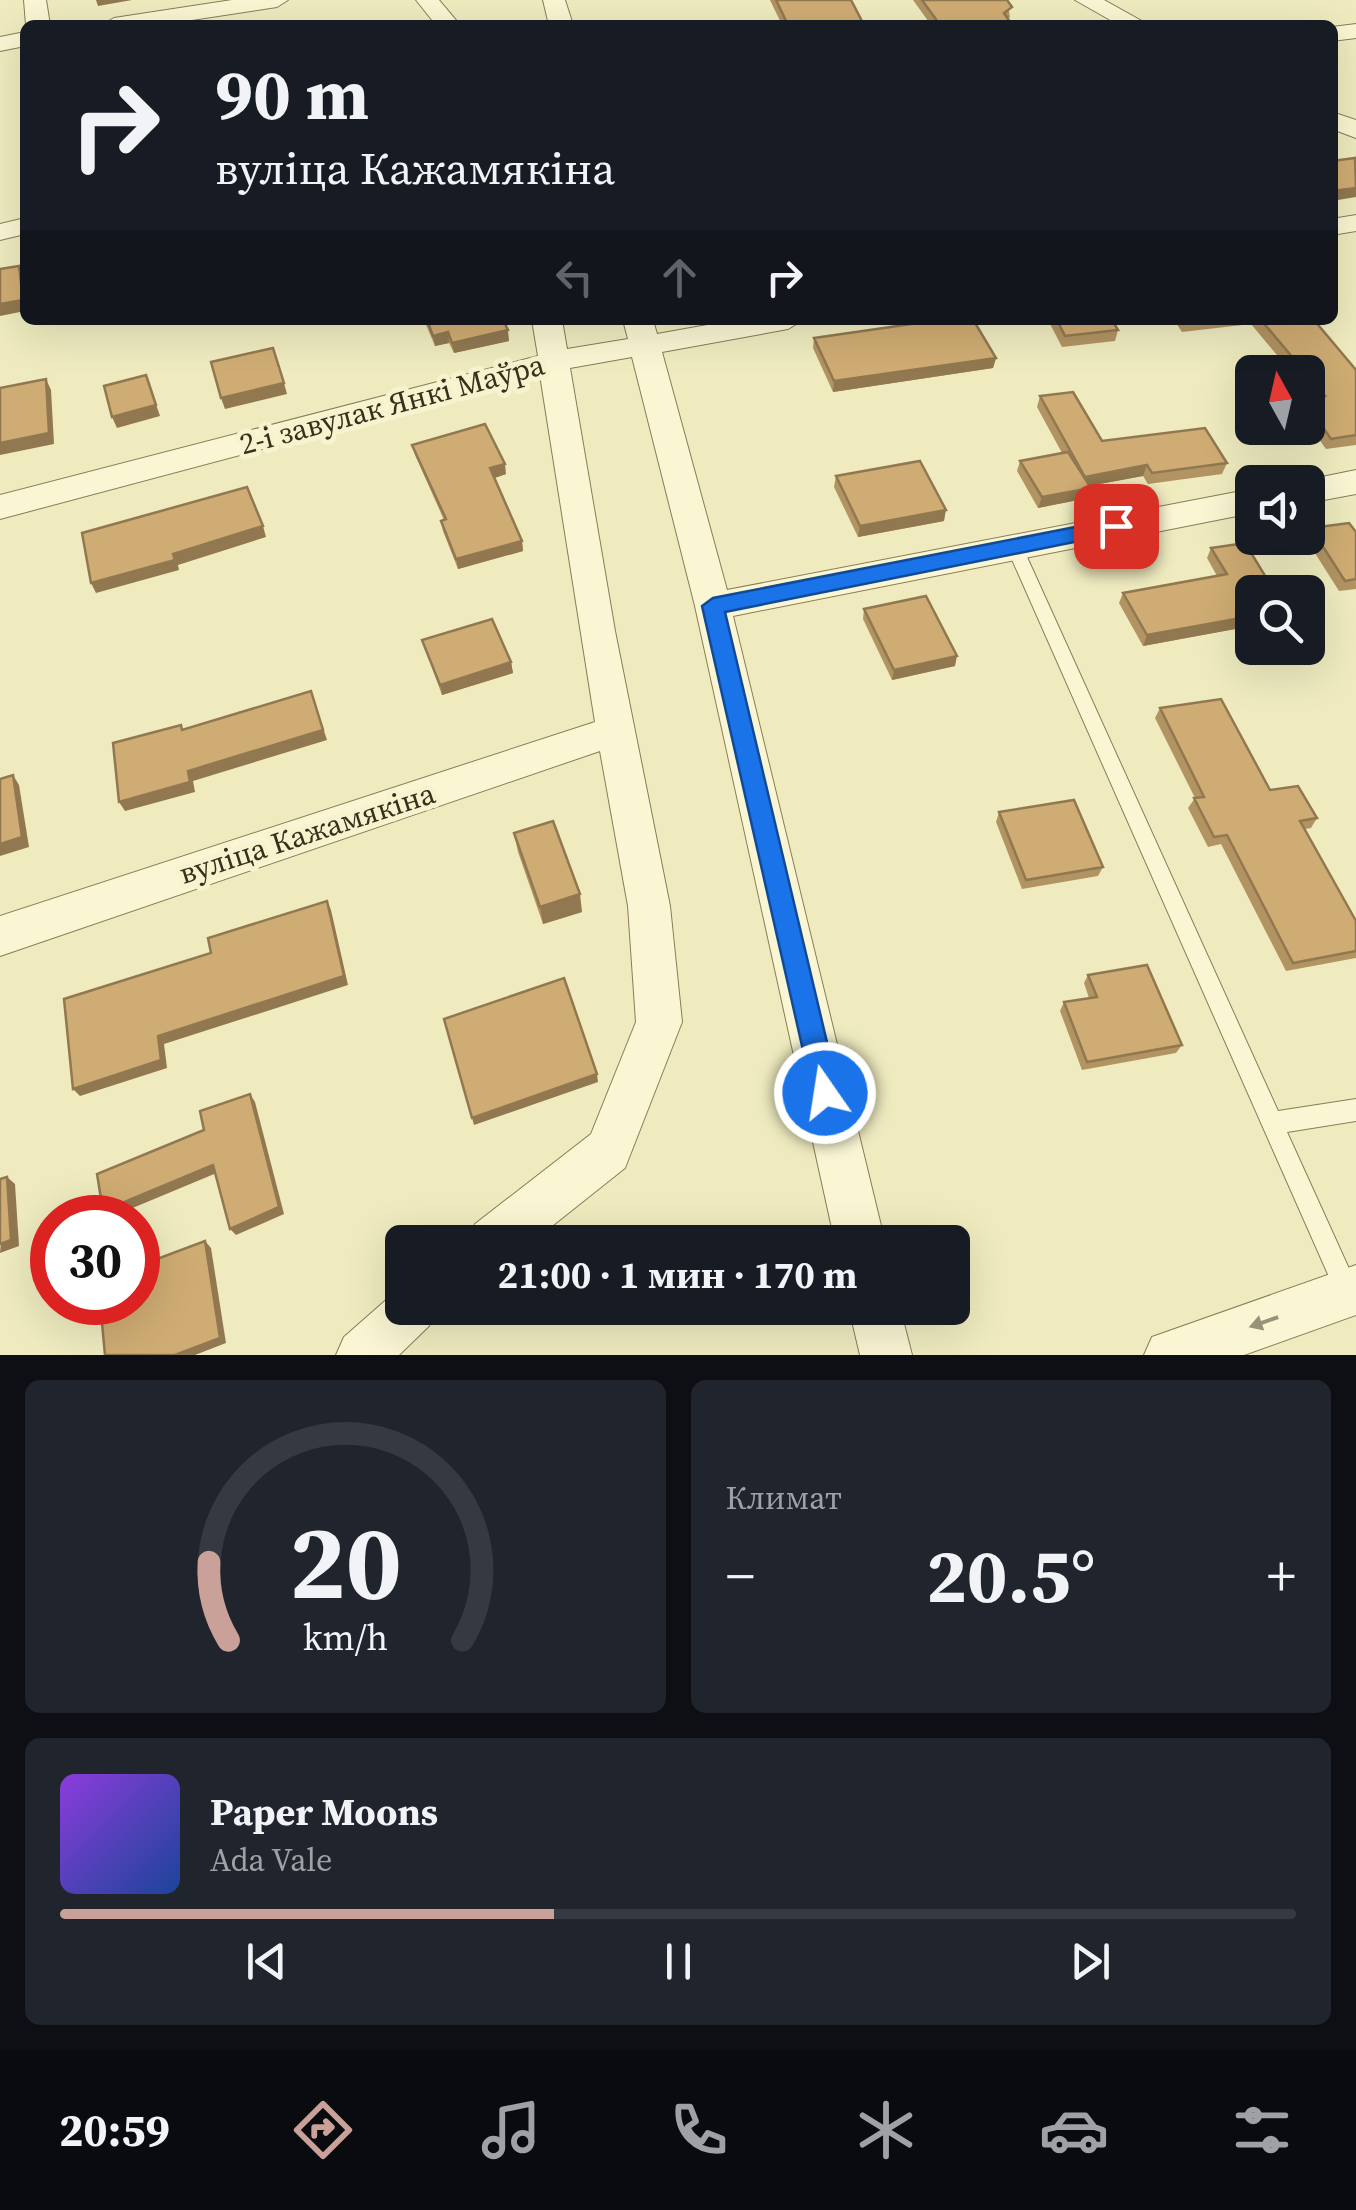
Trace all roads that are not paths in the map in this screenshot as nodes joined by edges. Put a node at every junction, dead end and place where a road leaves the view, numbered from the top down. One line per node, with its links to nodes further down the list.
1 (276, 0): 4 (street)
2 (427, 0): 5 (street)
3 (1086, 0): 6 (street)
4 (146, 20)
5 (444, 20)
6 (1128, 20)
7 (549, 325): 10 (street)
8 (727, 325): 9 (street, 2-і завулак Янкі Маўра)
9 (641, 332): 10 (street, 2-і завулак Янкі Маўра); 16 (street)
10 (556, 361): 14 (street, 2-і завулак Янкі Маўра); 17 (street)
11 (1356, 482): 12 (street)
12 (1325, 488)
13 (1235, 504): 15 (street)
14 (0, 508)
15 (1014, 546): 16 (street); 20 (lane)
16 (713, 606): 22 (street)
17 (614, 731): 18 (street, вуліца Кажамякіна); 21 (street)
18 (0, 936)
19 (1356, 1110): 20 (lane)
20 (1272, 1123): 23 (lane)
21 (514, 1225)
22 (856, 1225)
23 (1352, 1292): 28 (street, one-way to 28)
24 (393, 1325): 26 (street)
25 (879, 1325): 27 (street)
26 (362, 1355)
27 (886, 1355)
28 (1170, 1355)

